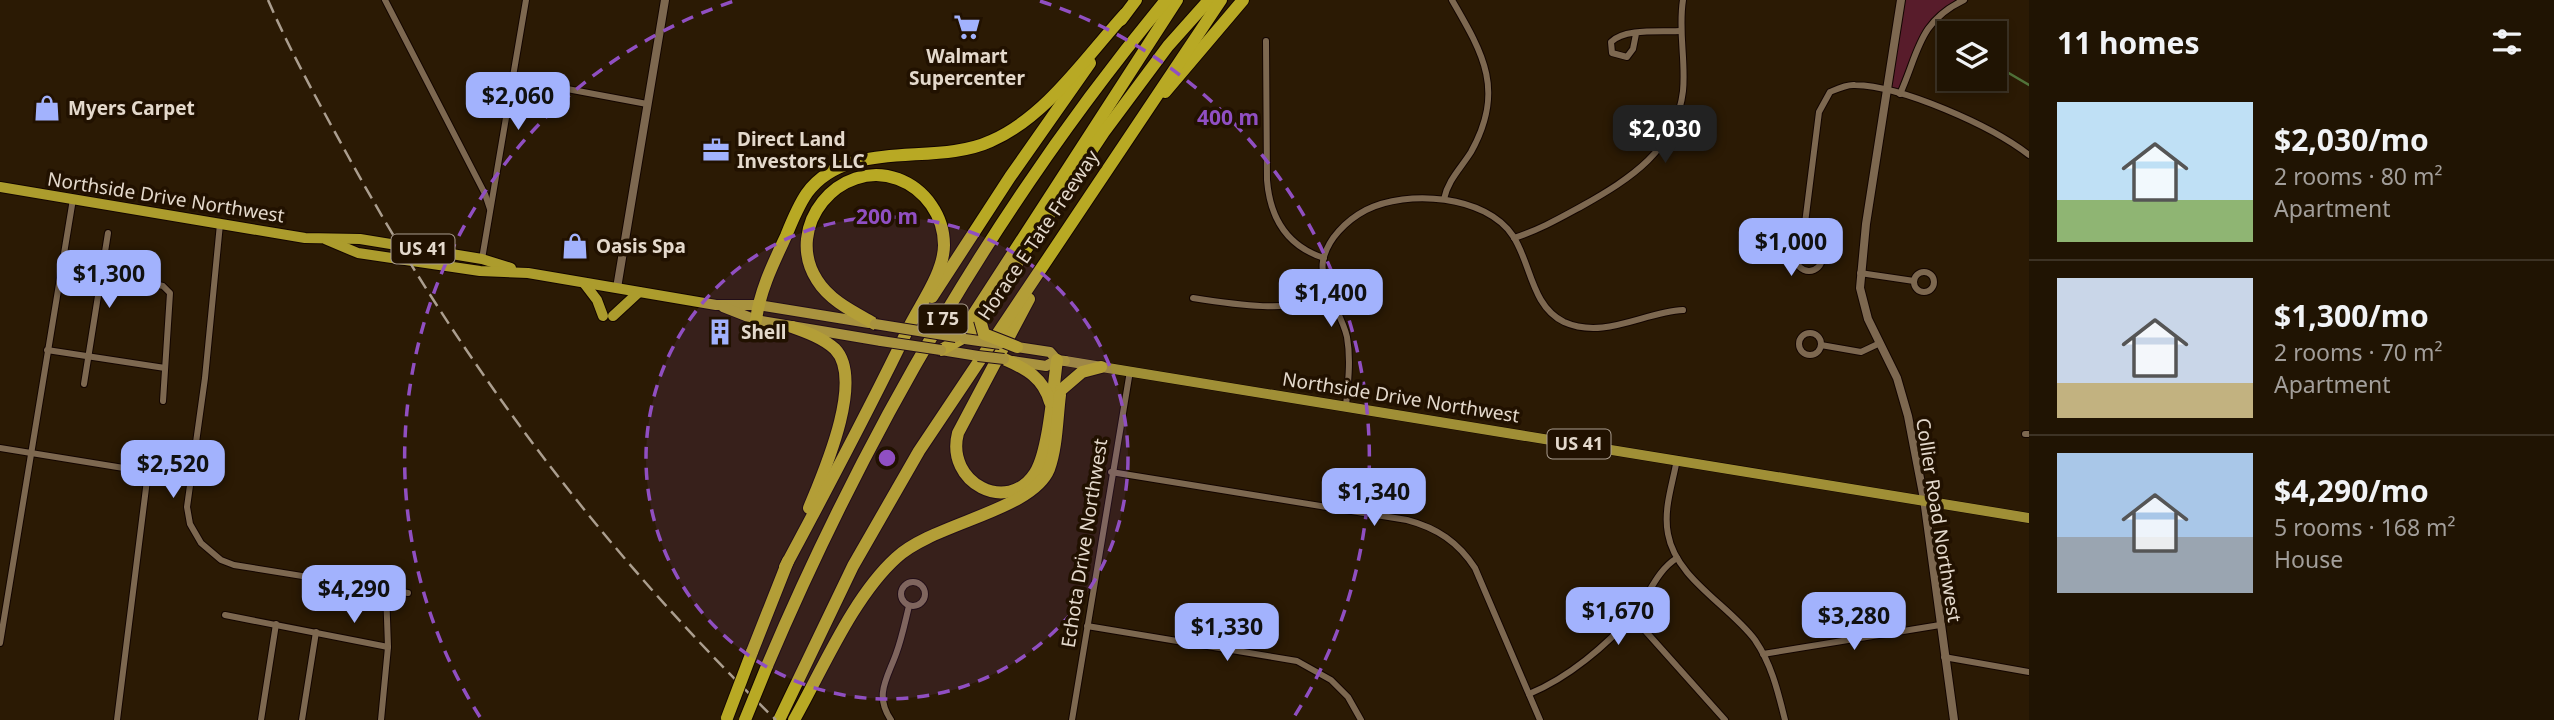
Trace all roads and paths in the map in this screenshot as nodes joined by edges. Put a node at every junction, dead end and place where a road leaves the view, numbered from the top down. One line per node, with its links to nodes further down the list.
1 (385, 0): 28 (street)
2 (526, 0): 18 (street)
3 (665, 0): 21 (street)
4 (1136, 0): 14 (highway)
5 (1166, 0): 100 (highway, Horace E Tate Freeway / I 75, bridge)
6 (1177, 0): 52 (highway)
7 (1209, 0): 49 (highway)
8 (1221, 0): 22 (highway, Horace E Tate Freeway / I 75)
9 (1243, 0): 22 (highway)
10 (1452, 0): 26 (street)
11 (1683, 0): 15 (street)
12 (1901, 0): 19 (street, Collier Road Northwest)
13 (1964, 0): 20 (street)
14 (1125, 14): 46 (highway); 58 (highway)
15 (1680, 31): 16 (street); 31 (street)
16 (1636, 34): 16 (street)
17 (1266, 41): 34 (street)
18 (514, 79): 21 (street); 28 (street)
19 (1885, 90): 20 (street); 33 (street); 37 (street, Collier Road Northwest)
20 (1900, 94): 23 (street)
21 (647, 104): 41 (street)
22 (1125, 140): 27 (highway, Horace E Tate Freeway / I 75)
23 (2029, 155)
24 (0, 187): 25 (highway, Northside Drive Northwest / US 41)
25 (73, 199): 29 (highway, Northside Drive Northwest / US 41); 56 (street)
26 (1444, 199): 31 (street); 34 (street)
27 (1083, 204): 70 (highway); 101 (highway, Horace E Tate Freeway / I 75)
28 (491, 211): 35 (street)
29 (220, 223): 32 (highway, Northside Drive Northwest / US 41); 80 (street)
30 (108, 233): 38 (street)
31 (1514, 238): 47 (street)
32 (327, 240): 35 (highway, Northside Drive Northwest / US 41); 36 (highway, Northside Drive Northwest / US 41)
33 (1802, 247): 33 (street)
34 (1324, 258): 43 (street)
35 (482, 259): 36 (highway, Northside Drive Northwest / US 41)
36 (528, 273): 40 (highway, Northside Drive Northwest / US 41)
37 (1860, 273): 39 (street); 53 (street, Collier Road Northwest)
38 (101, 274): 59 (street); 65 (street)
39 (1914, 281)
40 (584, 283): 41 (highway, Northside Drive Northwest / US 41); 42 (highway)
41 (617, 288): 42 (highway, Northside Drive Northwest / US 41)
42 (639, 292): 45 (highway, Northside Drive Northwest / US 41)
43 (1332, 297): 44 (street); 71 (street)
44 (1193, 298)
45 (716, 304): 46 (highway, Northside Drive Northwest / US 41); 48 (highway, Northside Drive Northwest / US 41)
46 (758, 305): 48 (highway); 50 (highway, Northside Drive Northwest / US 41)
47 (1683, 310)
48 (755, 320): 51 (highway, Northside Drive Northwest / US 41)
49 (980, 320): 52 (highway, bridge); 55 (highway, bridge)
50 (875, 324): 52 (highway, Northside Drive Northwest / US 41, bridge); 58 (highway)
51 (792, 327): 57 (highway, Northside Drive Northwest / US 41, bridge); 79 (highway)
52 (962, 335): 55 (highway, Northside Drive Northwest / US 41, bridge); 57 (highway); 60 (highway, bridge)
53 (1880, 343): 54 (street); 76 (street, Collier Road Northwest)
54 (1821, 345)
55 (1023, 348): 62 (highway, Northside Drive Northwest / US 41)
56 (47, 349): 59 (street); 73 (street)
57 (941, 350): 60 (highway, Northside Drive Northwest / US 41)
58 (898, 351): 79 (highway)
59 (88, 356): 65 (street); 67 (street)
60 (978, 356): 61 (highway, Northside Drive Northwest / US 41, bridge)
61 (1004, 359): 63 (highway)
62 (1061, 361): 63 (highway, Northside Drive Northwest / US 41); 64 (main road, Northside Drive Northwest / US 41); 68 (highway); 70 (highway)
63 (1019, 363): 70 (highway)
64 (1101, 367): 66 (main road, Northside Drive Northwest / US 41); 68 (highway)
65 (165, 368): 69 (street)
66 (1130, 372): 71 (main road, Northside Drive Northwest / US 41); 75 (street, Echota Drive Northwest)
67 (84, 384)
68 (1061, 390): 102 (highway)
69 (163, 401)
70 (1051, 403)
71 (1346, 406): 74 (main road, Northside Drive Northwest / US 41)
72 (0, 448): 73 (street)
73 (30, 453): 89 (street); 96 (street)
74 (1677, 459): 76 (main road, Northside Drive Northwest / US 41); 78 (street)
75 (1111, 472): 87 (street, Echota Drive Northwest); 94 (street)
76 (1924, 499): 77 (main road, Northside Drive Northwest / US 41); 86 (street, Collier Road Northwest)
77 (2029, 518)
78 (1677, 558): 84 (street); 91 (street)
79 (785, 567): 95 (highway, bridge)
80 (386, 590): 81 (street); 90 (street)
81 (408, 593)
82 (909, 606): 82 (street); 103 (street)
83 (225, 615): 85 (street)
84 (1632, 616): 94 (street); 107 (street)
85 (276, 624): 88 (street); 97 (street)
86 (1940, 625): 91 (street); 92 (street, Collier Road Northwest)
87 (1087, 626): 104 (street, Echota Drive Northwest); 105 (street)
88 (316, 632): 90 (street); 98 (street)
89 (0, 643)
90 (388, 646): 99 (street)
91 (1763, 654): 108 (street)
92 (1944, 657): 93 (street); 109 (street, Collier Road Northwest)
93 (2029, 672)
94 (1529, 694): 106 (street)
95 (727, 719)
96 (117, 720)
97 (261, 720)
98 (302, 720)
99 (382, 720)
100 (745, 720)
101 (779, 720)
102 (794, 720)
103 (891, 720)
104 (1072, 720)
105 (1361, 720)
106 (1540, 720)
107 (1725, 720)
108 (1785, 720)
109 (1954, 720)

